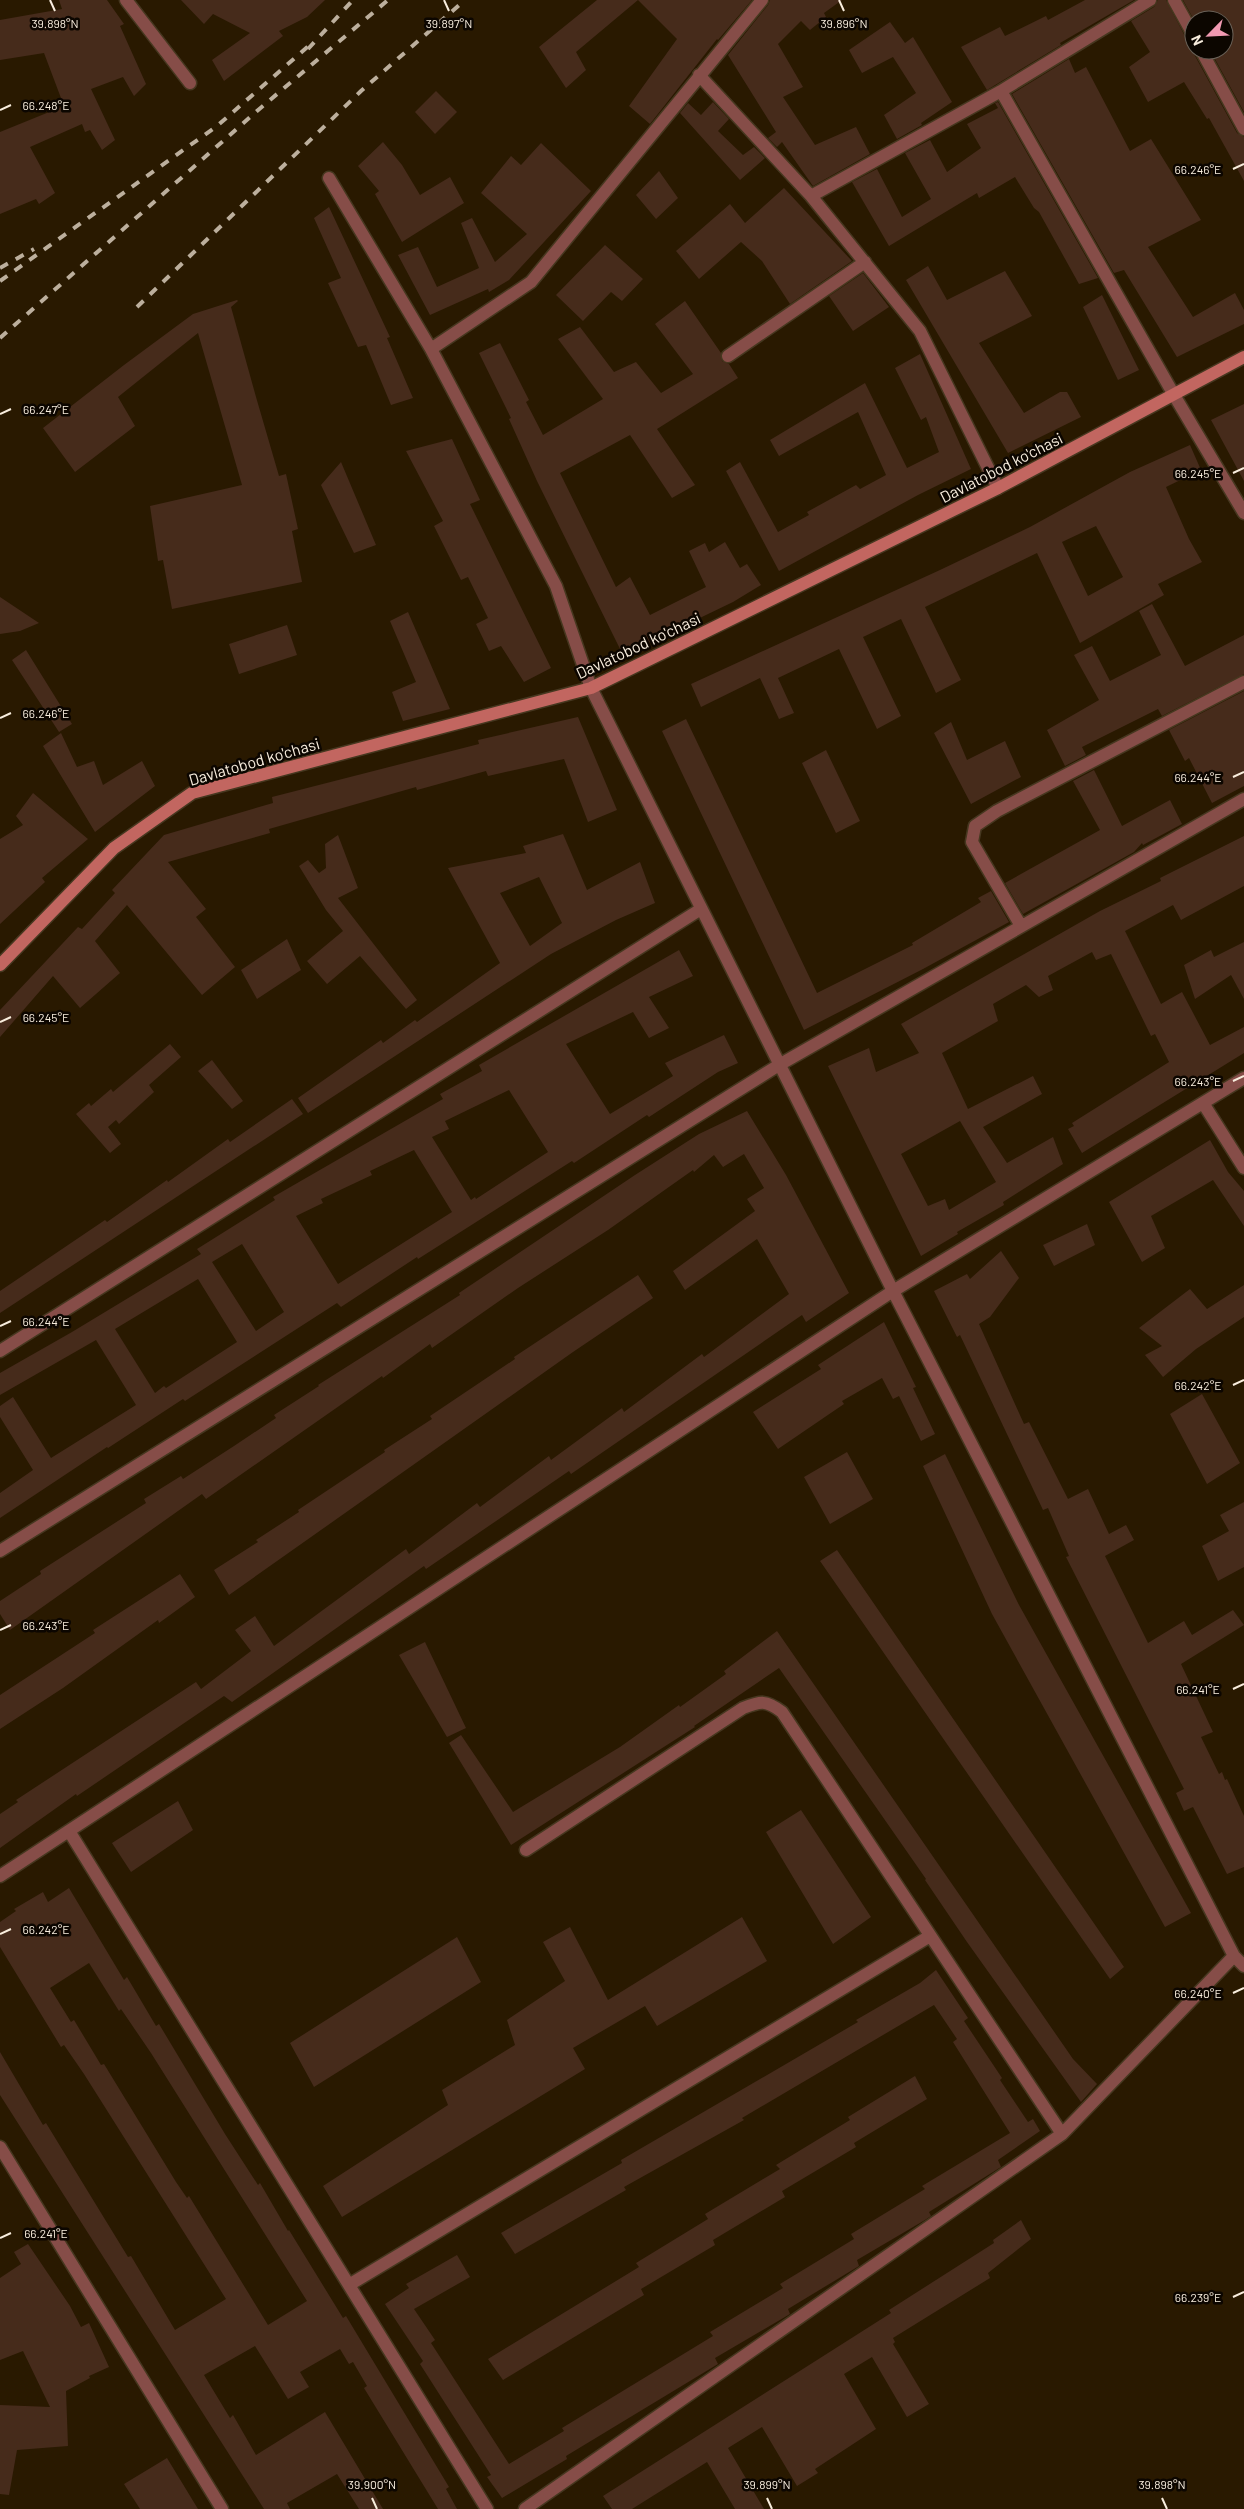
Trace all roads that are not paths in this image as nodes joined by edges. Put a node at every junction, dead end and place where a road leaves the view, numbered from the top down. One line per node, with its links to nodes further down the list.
1 (126, 0): 8 (street)
2 (762, 0): 7 (street)
3 (1150, 0): 9 (street)
4 (1174, 0): 5 (street)
5 (1184, 18)
6 (1206, 60): 10 (street)
7 (699, 75): 12 (street); 14 (street)
8 (190, 83)
9 (1001, 91): 12 (street); 17 (street)
10 (1244, 129)
11 (329, 178): 14 (street)
12 (811, 196): 13 (street)
13 (865, 262): 15 (street); 18 (street)
14 (431, 349): 21 (street)
15 (728, 356)
16 (1244, 357): 17 (street, Davlatobod ko'chasi)
17 (1174, 395): 18 (street, Davlatobod ko'chasi); 19 (street)
18 (998, 488): 21 (street, Davlatobod ko'chasi)
19 (1244, 513)
20 (1244, 682): 24 (street)
21 (591, 688): 23 (street); 25 (street, Davlatobod ko'chasi)
22 (1244, 799): 24 (street)
23 (701, 909): 26 (street); 31 (street)
24 (1021, 926): 26 (street)
25 (0, 965)
26 (779, 1064): 30 (street); 32 (street)
27 (1244, 1078): 28 (street)
28 (1203, 1103): 29 (street); 30 (street)
29 (1244, 1168)
30 (893, 1292): 33 (street); 37 (street)
31 (0, 1351)
32 (0, 1550)
33 (69, 1831): 35 (street); 41 (street)
34 (526, 1850): 36 (street)
35 (0, 1876)
36 (930, 1936): 39 (street); 41 (street)
37 (1234, 1956): 38 (street); 39 (street)
38 (1244, 1966)
39 (1062, 2134): 44 (street)
40 (0, 2147): 42 (street)
41 (349, 2285): 43 (street)
42 (222, 2509)
43 (487, 2509)
44 (525, 2509)

